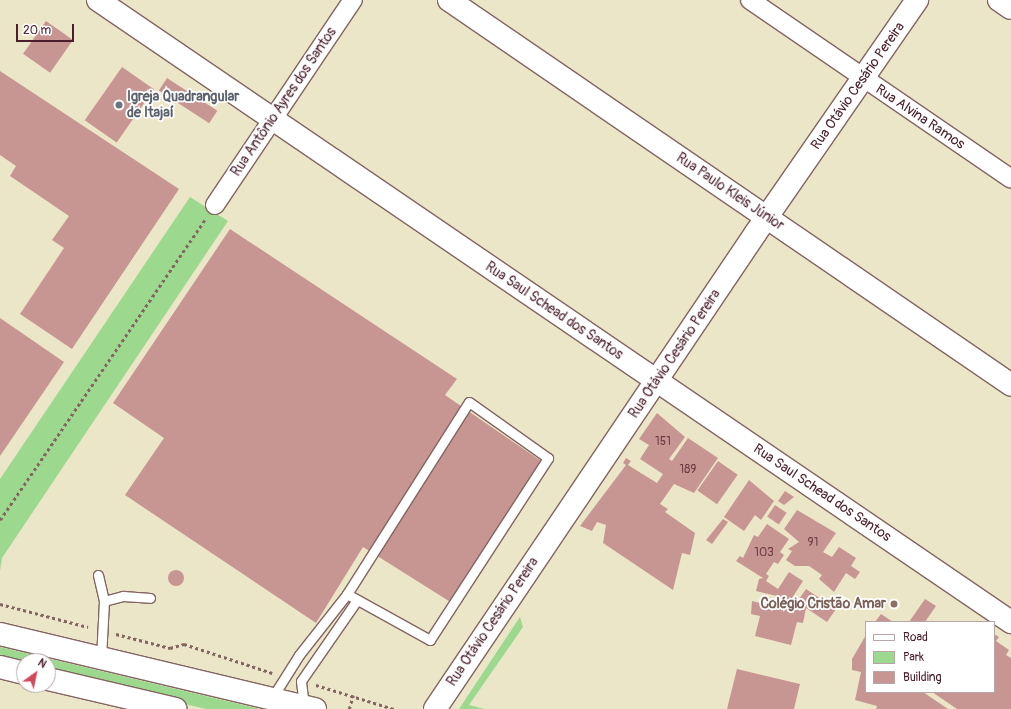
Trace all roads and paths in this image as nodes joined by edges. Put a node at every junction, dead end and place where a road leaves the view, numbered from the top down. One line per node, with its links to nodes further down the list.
1 (98, 0): 9 (main road, Rua Saul Schead dos Santos)
2 (352, 0): 9 (street, Rua Antônio Ayres dos Santos)
3 (449, 0): 12 (main road, Rua Paulo Kleis Júnior)
4 (750, 0): 8 (street, Rua Alvina Ramos)
5 (917, 0): 8 (main road, Rua Otávio Cesário Pereira)
6 (999, 0): 7 (main road)
7 (1011, 8)
8 (865, 79): 10 (street, Rua Alvina Ramos); 12 (main road, Rua Otávio Cesário Pereira)
9 (273, 119): 11 (street, Rua Antônio Ayres dos Santos); 13 (main road, Rua Saul Schead dos Santos)
10 (1011, 179)
11 (216, 205): 15 (path)
12 (766, 217): 13 (main road, Rua Otávio Cesário Pereira); 14 (main road, Rua Paulo Kleis Júnior)
13 (657, 381): 22 (main road, Rua Saul Schead dos Santos); 37 (main road, Rua Otávio Cesário Pereira)
14 (1011, 384)
15 (0, 520)
16 (98, 575): 20 (lane)
17 (347, 594): 19 (lane); 19 (lane); 28 (lane)
18 (150, 598): 20 (lane)
19 (357, 600): 30 (lane)
20 (104, 601): 23 (lane)
21 (0, 604): 23 (path)
22 (1011, 622)
23 (102, 630): 25 (lane); 28 (path)
24 (0, 634): 25 (main road)
25 (101, 658): 32 (main road)
26 (0, 667): 27 (main road)
27 (16, 671)
28 (286, 676): 32 (lane)
29 (56, 681): 34 (main road)
30 (301, 681): 31 (path); 33 (lane)
31 (353, 696): 35 (path); 36 (path)
32 (272, 699): 33 (main road)
33 (310, 708)
34 (176, 709)
35 (349, 709)
36 (394, 709)
37 (435, 709)

